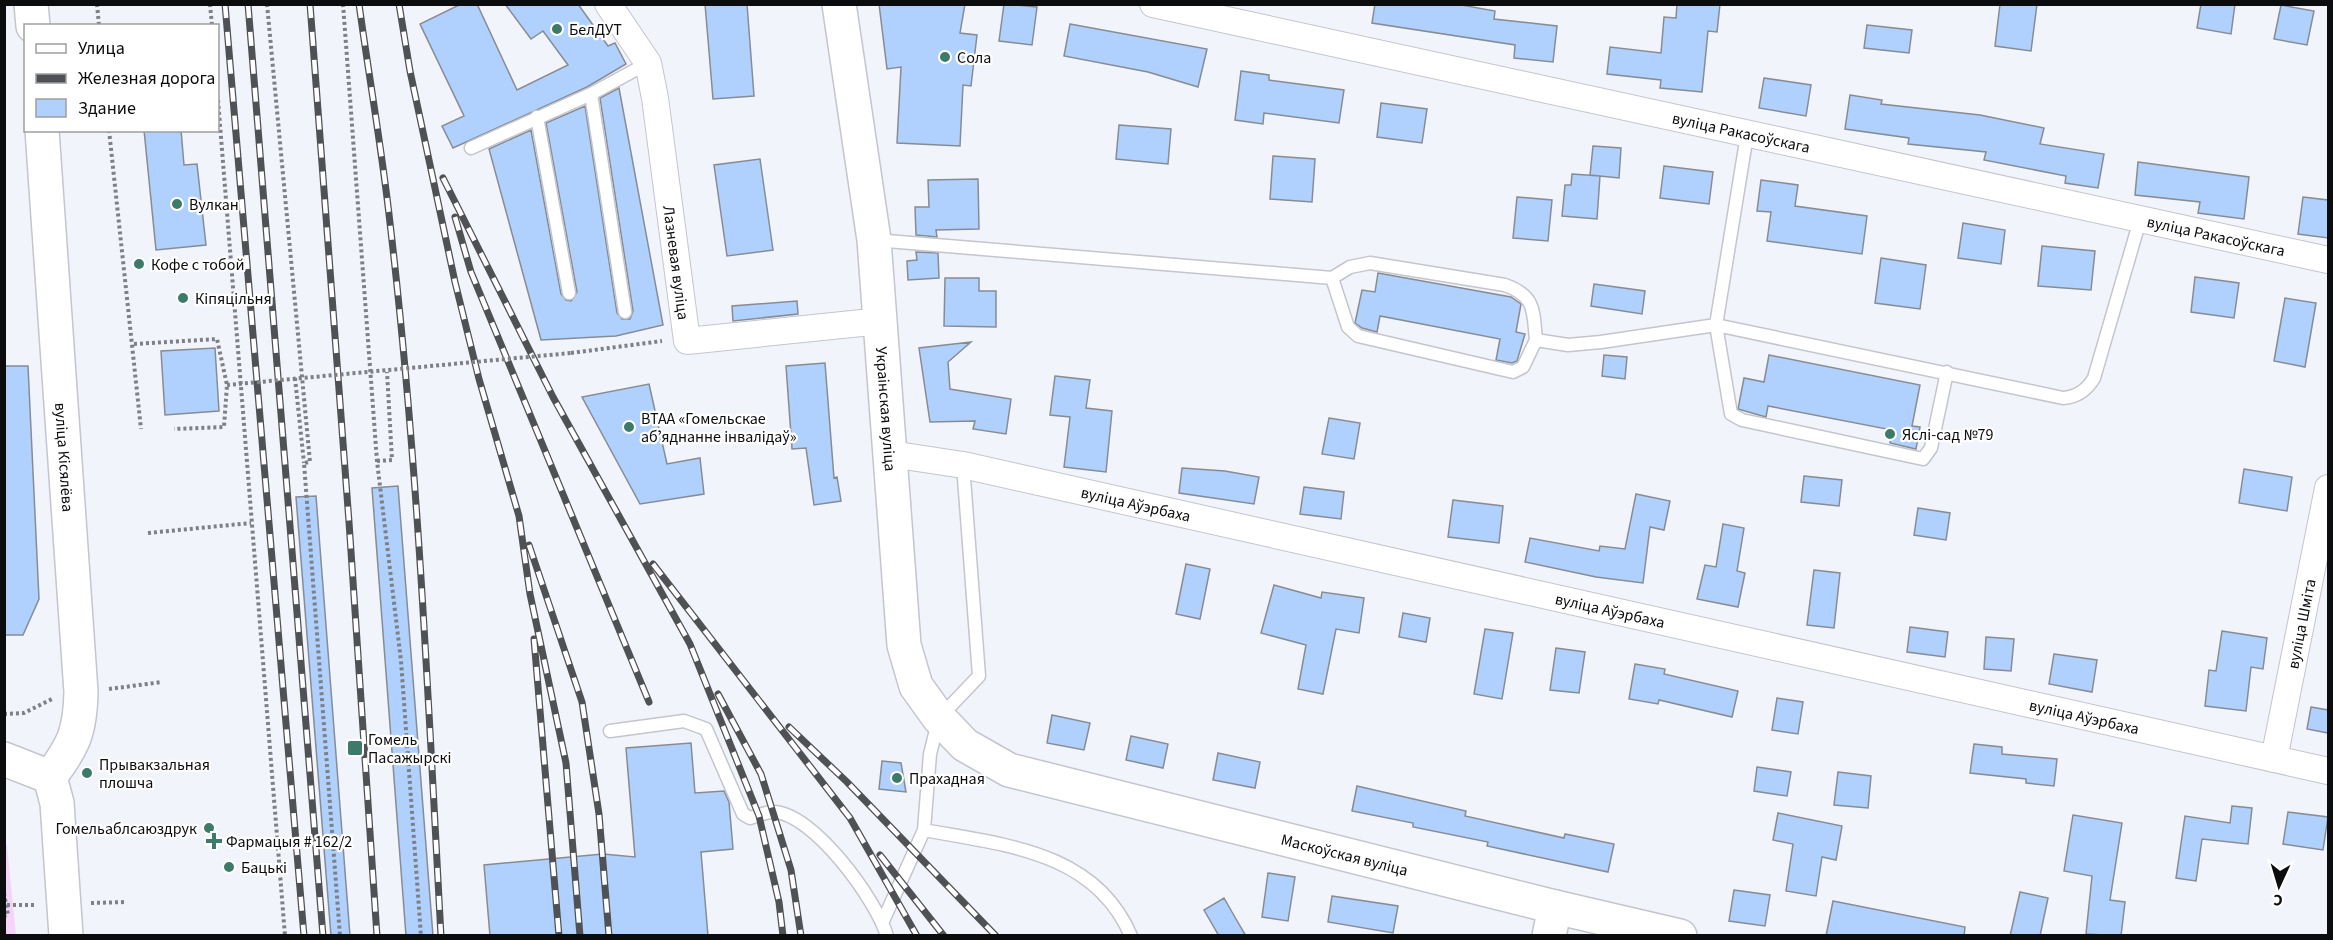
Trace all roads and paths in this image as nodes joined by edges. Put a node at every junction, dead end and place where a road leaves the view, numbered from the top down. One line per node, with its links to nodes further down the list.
1 (31, 4): 9 (street)
2 (97, 4): 10 (path)
3 (210, 4): 11 (path)
4 (267, 4): 39 (path)
5 (344, 4): 38 (path)
6 (608, 4): 12 (street, Лазневая вуліца)
7 (838, 4): 21 (street, Украінская вуліца)
8 (1153, 4): 18 (street, вуліца Ракасоўскага)
9 (33, 24)
10 (99, 24)
11 (212, 24)
12 (648, 63): 13 (lane); 26 (street, Лазневая вуліца)
13 (591, 94): 15 (lane); 25 (lane)
14 (219, 113): 42 (path)
15 (537, 117): 19 (lane); 24 (lane)
16 (42, 132): 52 (street, вуліца Кісялёва)
17 (110, 132): 30 (path)
18 (1747, 135): 20 (street, вуліца Ракасоўскага); 27 (lane)
19 (471, 148)
20 (2140, 220): 22 (street, вуліца Ракасоўскага); 32 (lane)
21 (874, 240): 23 (lane); 26 (street, Украінская вуліца)
22 (2328, 260)
23 (1332, 278): 28 (lane); 28 (lane)
24 (570, 293)
25 (625, 312)
26 (881, 321): 37 (street, Украінская вуліца)
27 (1716, 325): 28 (lane); 32 (lane); 32 (lane)
28 (1536, 340)
29 (641, 342): 31 (path, bridge)
30 (134, 344): 34 (path); 35 (path)
31 (387, 372): 33 (path, bridge); 38 (path)
32 (1947, 372)
33 (295, 378): 34 (path, bridge); 39 (path)
34 (227, 385): 36 (path)
35 (141, 429)
36 (174, 429)
37 (891, 454): 40 (street, вуліца Аўэрбаха); 46 (street, Украінская вуліца)
38 (377, 460): 61 (path)
39 (304, 463): 60 (path)
40 (963, 465): 46 (lane); 49 (street, вуліца Аўэрбаха)
41 (2328, 488): 49 (street, вуліца Шміта)
42 (250, 523): 43 (path); 59 (path)
43 (148, 533)
44 (24, 713): 45 (path)
45 (4, 714)
46 (939, 718): 50 (street, Украінская вуліца); 53 (lane)
47 (610, 731): 56 (lane)
48 (4, 759): 52 (street)
49 (2274, 759): 51 (street, вуліца Аўэрбаха)
50 (1009, 770): 57 (street, Маскоўская вуліца)
51 (2328, 771)
52 (50, 777): 58 (street)
53 (924, 830): 56 (lane); 63 (lane)
54 (4, 893): 55 (path)
55 (4, 916)
56 (883, 921): 62 (lane)
57 (1552, 921): 64 (street, Маскоўская вуліца)
58 (66, 936)
59 (285, 936)
60 (340, 936)
61 (421, 936)
62 (887, 936)
63 (1131, 936)
64 (1680, 936)

